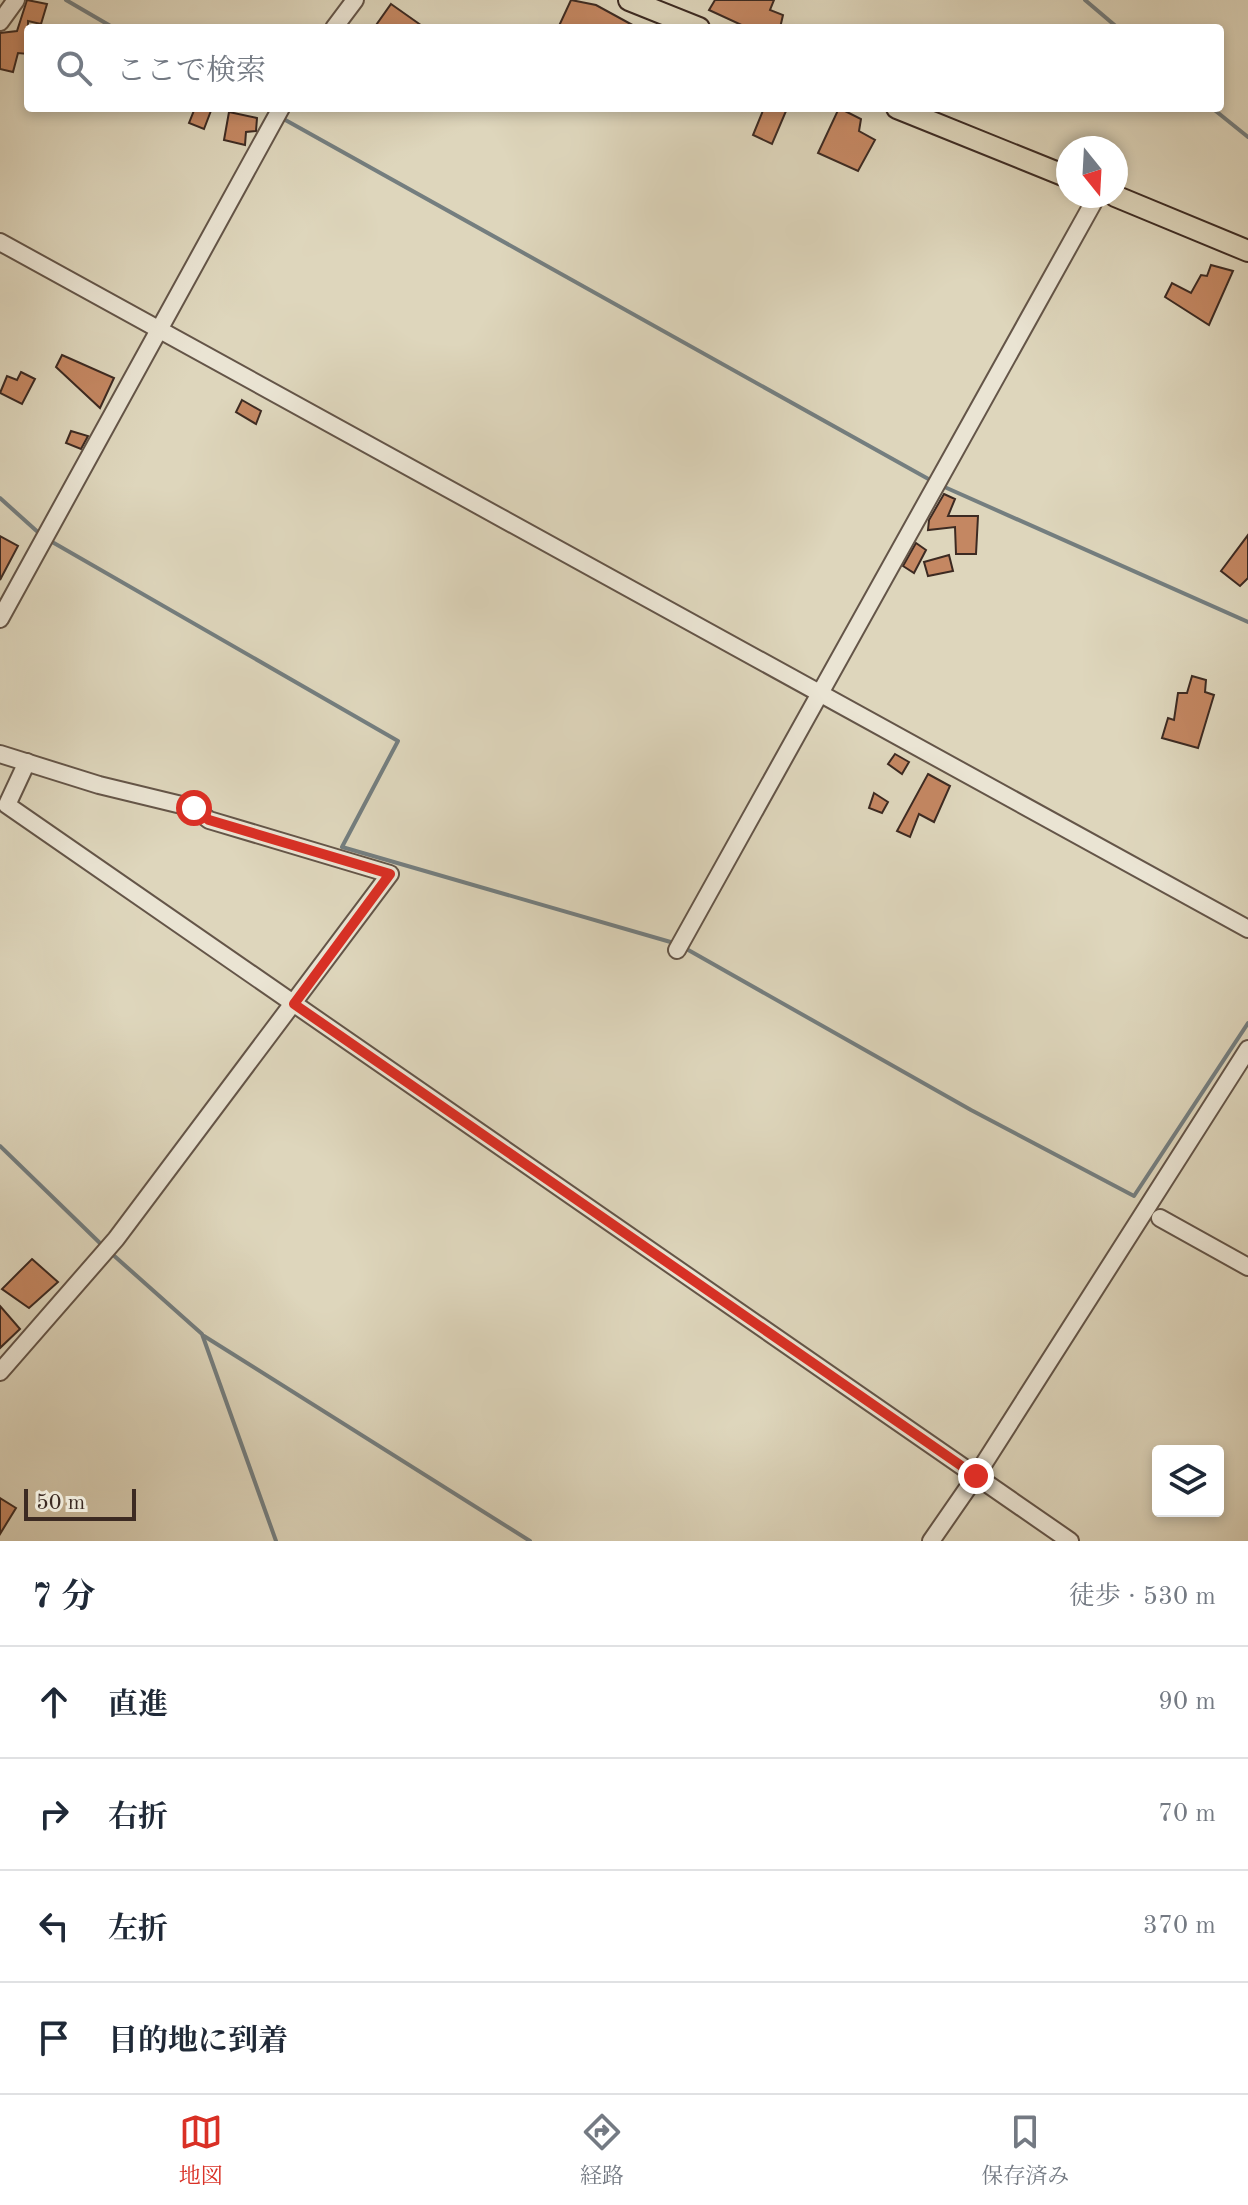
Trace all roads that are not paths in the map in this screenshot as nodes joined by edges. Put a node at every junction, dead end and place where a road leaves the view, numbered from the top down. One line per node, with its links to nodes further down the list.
1 (16, 0): 4 (street)
2 (355, 0): 5 (street)
3 (629, 0): 6 (main road)
4 (0, 22)
5 (337, 24)
6 (689, 24)
7 (279, 112): 14 (street)
8 (907, 112): 9 (main road)
9 (1056, 172)
10 (1128, 201): 13 (main road)
11 (1090, 208): 16 (street)
12 (0, 242): 14 (street)
13 (1248, 251)
14 (160, 331): 15 (street); 16 (street)
15 (0, 619)
16 (821, 692): 19 (street); 20 (street)
17 (0, 754): 18 (street)
18 (27, 762): 21 (street); 21 (street)
19 (1248, 929)
20 (677, 950)
21 (294, 1004): 25 (street); 26 (street)
22 (1248, 1049): 26 (street)
23 (1160, 1218): 24 (street)
24 (1248, 1267)
25 (0, 1372)
26 (976, 1476): 27 (street); 28 (street)
27 (931, 1541)
28 (1070, 1541)

